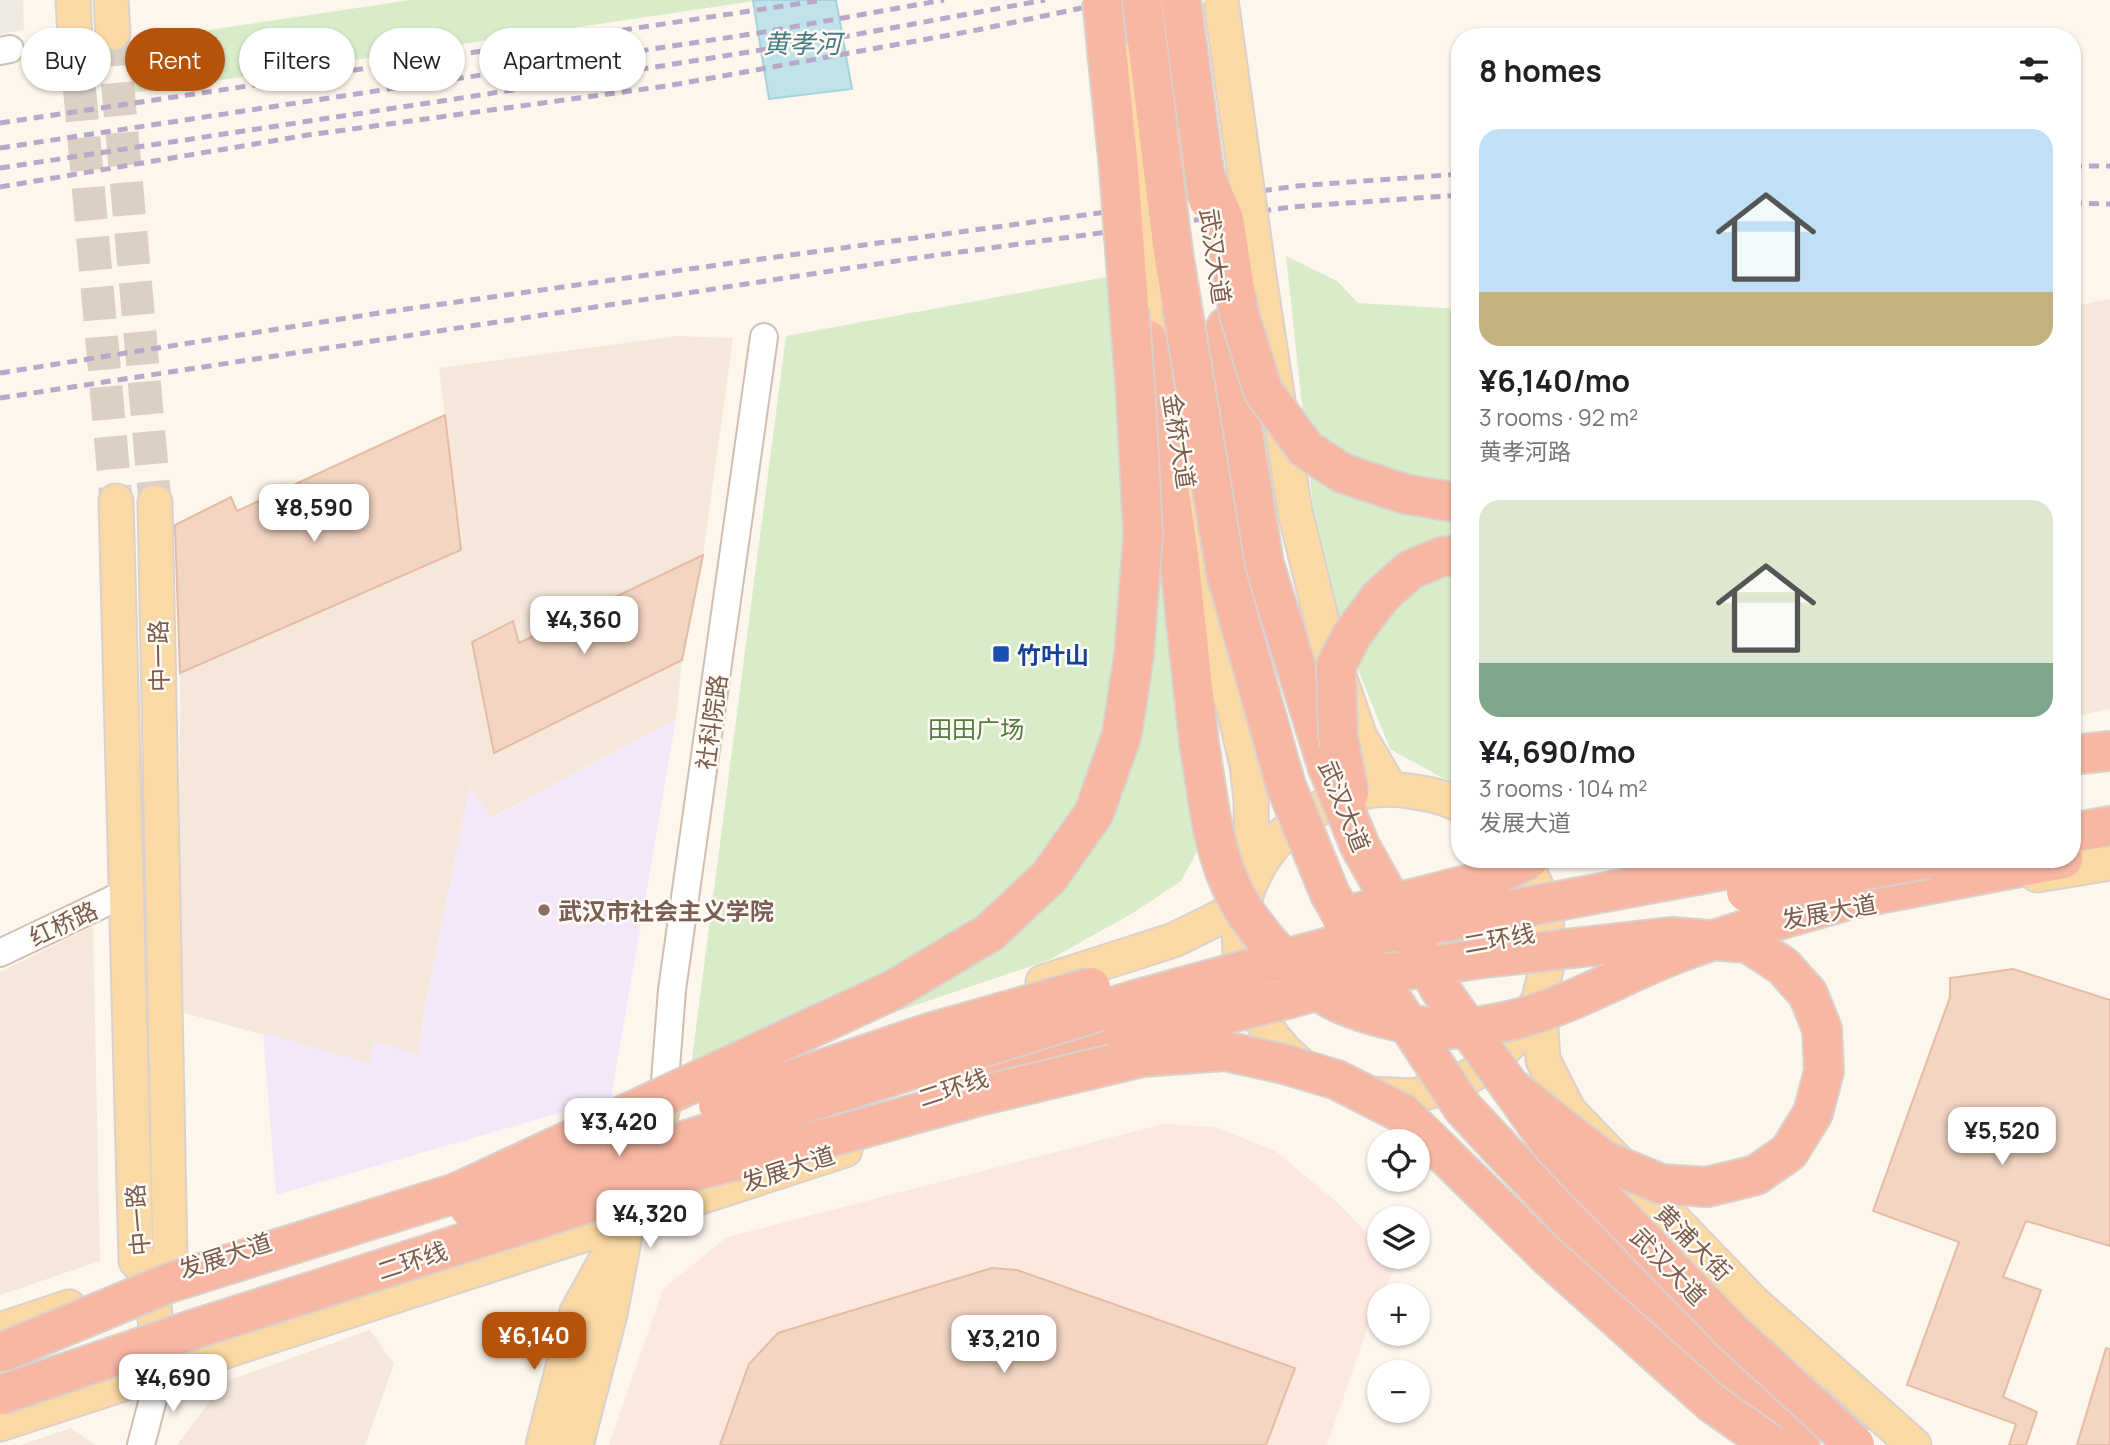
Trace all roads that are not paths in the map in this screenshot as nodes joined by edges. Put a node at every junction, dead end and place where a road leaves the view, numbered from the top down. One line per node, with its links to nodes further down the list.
1 (73, 0): 8 (main road)
2 (111, 0): 9 (main road)
3 (1102, 0): 10 (highway, bridge)
4 (1118, 0): 36 (main road, 金桥大道, bridge)
5 (1142, 0): 59 (highway, 武汉大道, bridge)
6 (1181, 0): 11 (highway, 武汉大道, bridge)
7 (1221, 0): 20 (main road, bridge)
8 (74, 28)
9 (113, 33)
10 (1119, 169): 34 (highway, bridge); 46 (highway, bridge)
11 (1205, 176): 15 (highway, bridge); 26 (highway, 武汉大道, bridge)
12 (764, 337): 44 (street, 社科院路)
13 (116, 501): 35 (main road, 中一路)
14 (155, 502): 48 (main road, 中一路)
15 (1451, 502)
16 (1451, 556): 26 (highway, bridge)
17 (2110, 753): 18 (highway); 19 (main road)
18 (2081, 755)
19 (2081, 761)
20 (1390, 788): 22 (main road); 36 (main road)
21 (2110, 799): 23 (highway)
22 (1451, 800)
23 (2081, 804)
24 (2110, 826): 25 (highway)
25 (2081, 831)
26 (1360, 846): 42 (highway, 武汉大道, bridge)
27 (2110, 852): 28 (highway)
28 (2081, 857)
29 (2110, 863): 38 (main road, 发展大道)
30 (1509, 868): 46 (highway, bridge)
31 (1530, 868): 38 (main road)
32 (1735, 868): 50 (highway, 二环线, bridge)
33 (1877, 868): 40 (highway, 二环线, bridge)
34 (2016, 868)
35 (126, 893): 37 (street, 红桥路); 48 (main road, 中一路)
36 (1247, 893): 41 (main road, 金桥大道); 44 (main road, 发展大道)
37 (0, 953)
38 (1548, 961): 39 (main road)
39 (1539, 999): 43 (main road); 61 (main road, 黄浦大街)
40 (1123, 1033): 42 (highway, bridge); 45 (highway, 二环线, bridge)
41 (1308, 1071): 43 (main road); 47 (main road, 发展大道)
42 (1509, 1086): 60 (highway, 武汉大道, bridge)
43 (1372, 1095): 57 (main road)
44 (663, 1107): 47 (main road); 48 (main road, 发展大道)
45 (663, 1179): 52 (highway, 二环线, bridge); 58 (highway, bridge)
46 (456, 1193): 50 (highway, bridge)
47 (628, 1220): 51 (main road, 发展大道); 55 (main road); 56 (main road)
48 (152, 1279): 49 (main road, 发展大道); 51 (main road)
49 (0, 1330)
50 (0, 1356)
51 (160, 1372): 53 (main road, 发展大道); 54 (street)
52 (0, 1395)
53 (0, 1424)
54 (141, 1445)
55 (544, 1445)
56 (576, 1445)
57 (1757, 1445)
58 (1772, 1445)
59 (1800, 1445)
60 (1855, 1445)
61 (1914, 1445)

